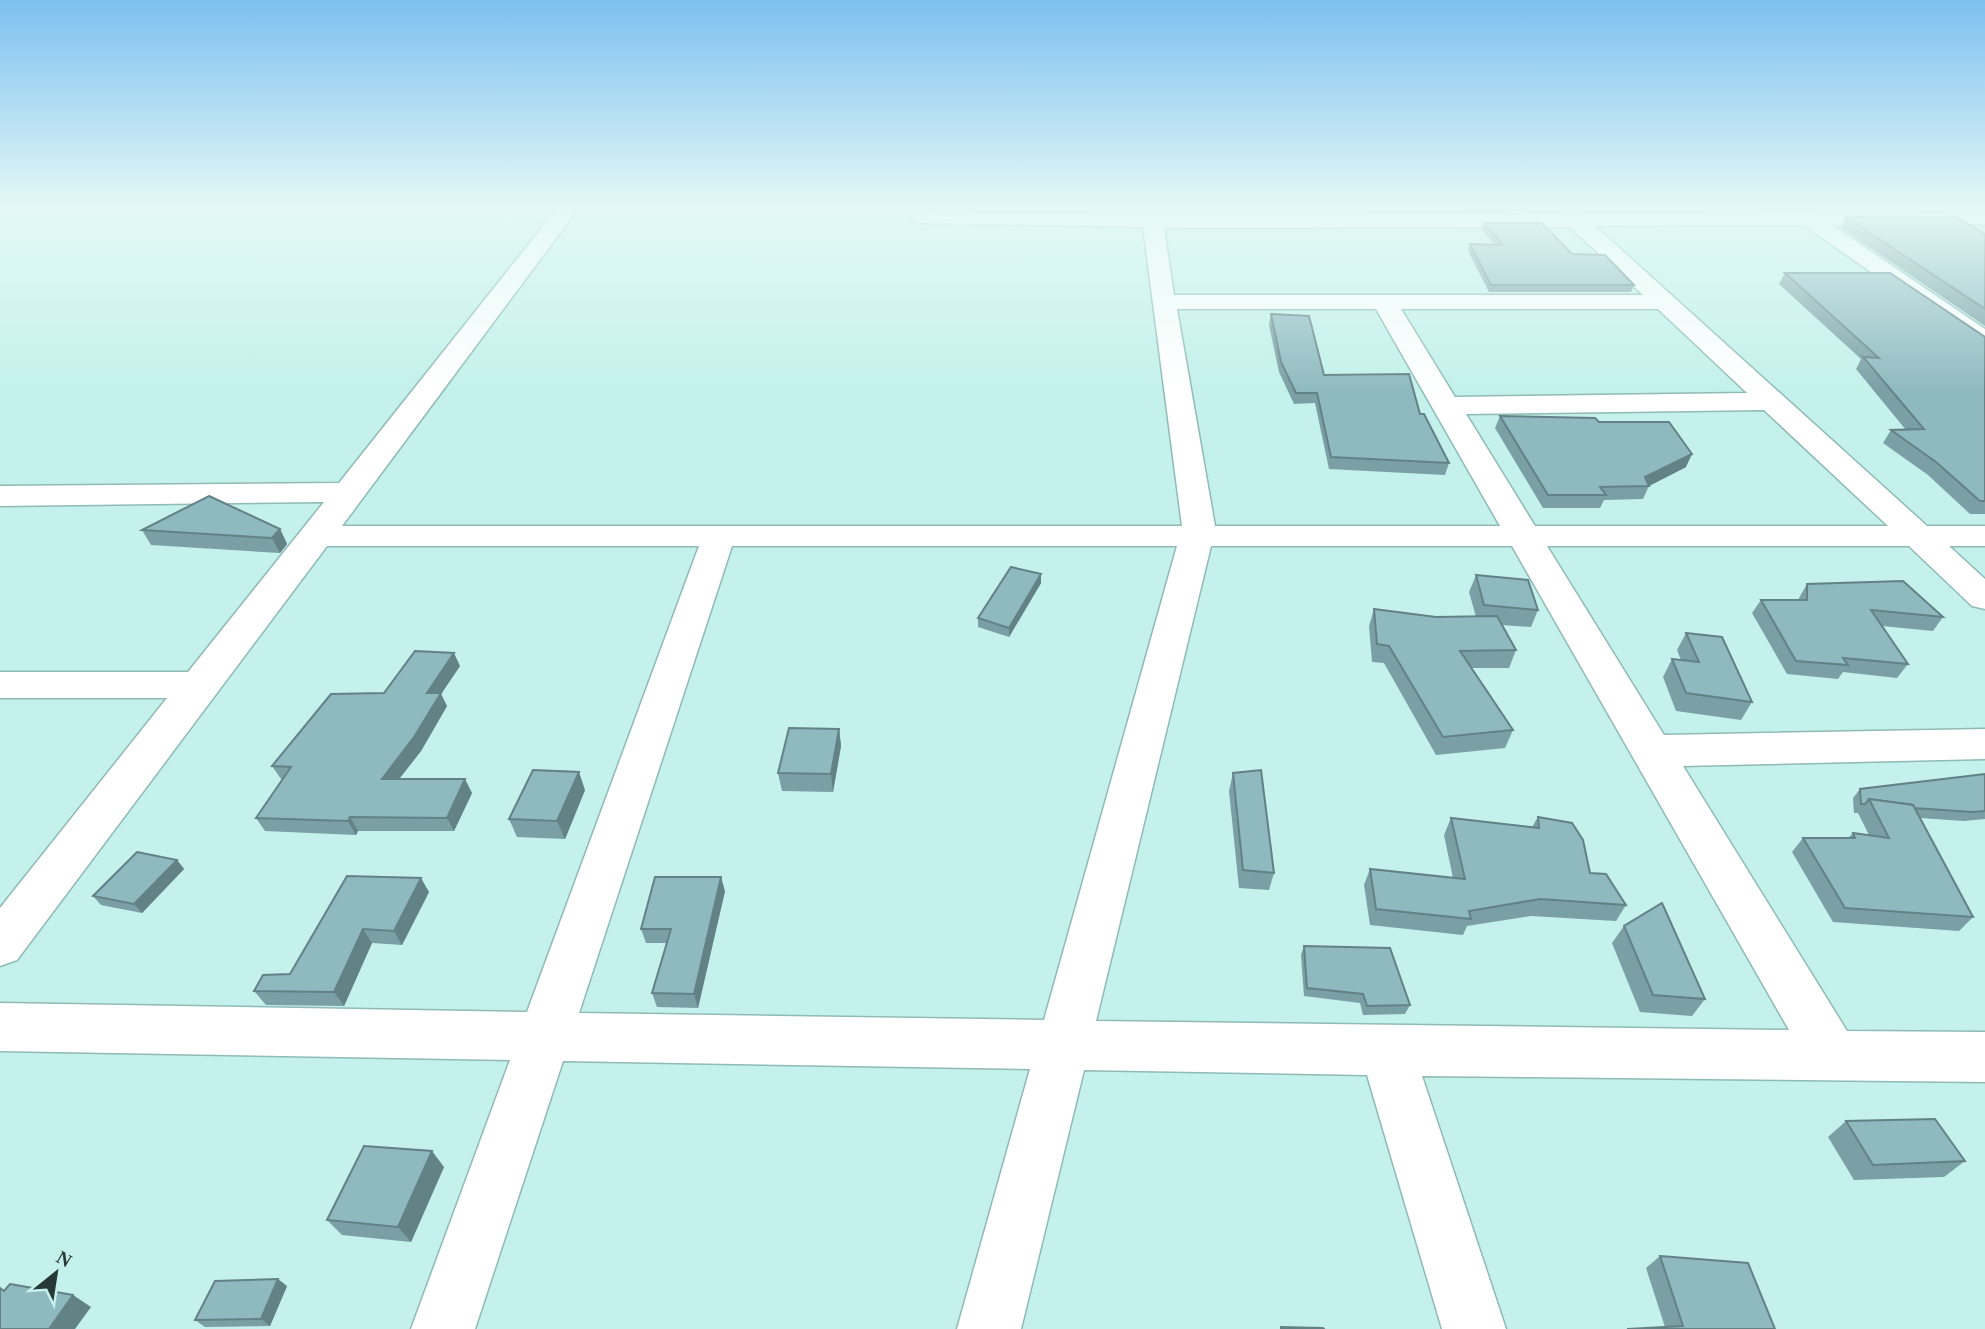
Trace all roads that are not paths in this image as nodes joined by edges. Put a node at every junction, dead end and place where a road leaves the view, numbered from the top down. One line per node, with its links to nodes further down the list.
1 (522, 268): 11 (street)
2 (1159, 268): 5 (street)
3 (1628, 268): 7 (street)
4 (1880, 268): 8 (street)
5 (1163, 302): 6 (street); 15 (street)
6 (1384, 302): 7 (street); 10 (street)
7 (1665, 302): 9 (street)
8 (1985, 341)
9 (1772, 401): 10 (street); 17 (street)
10 (1446, 406): 16 (street)
11 (349, 492): 12 (street); 13 (street)
12 (0, 496)
13 (316, 536): 14 (street); 21 (street)
14 (719, 536): 15 (street); 26 (street)
15 (1196, 536): 16 (street); 27 (street)
16 (1523, 536): 17 (street); 23 (street)
17 (1918, 536): 18 (street); 19 (street)
18 (1985, 536)
19 (1985, 598)
20 (0, 685): 21 (street)
21 (200, 685): 24 (street)
22 (1985, 744): 23 (street)
23 (1651, 751): 29 (street)
24 (0, 945)
25 (0, 1027): 26 (street)
26 (545, 1036): 27 (street); 31 (street)
27 (1063, 1045): 28 (street); 32 (street)
28 (1387, 1050): 29 (street); 33 (street)
29 (1832, 1055): 30 (street)
30 (1985, 1057)
31 (443, 1329)
32 (989, 1329)
33 (1474, 1329)

